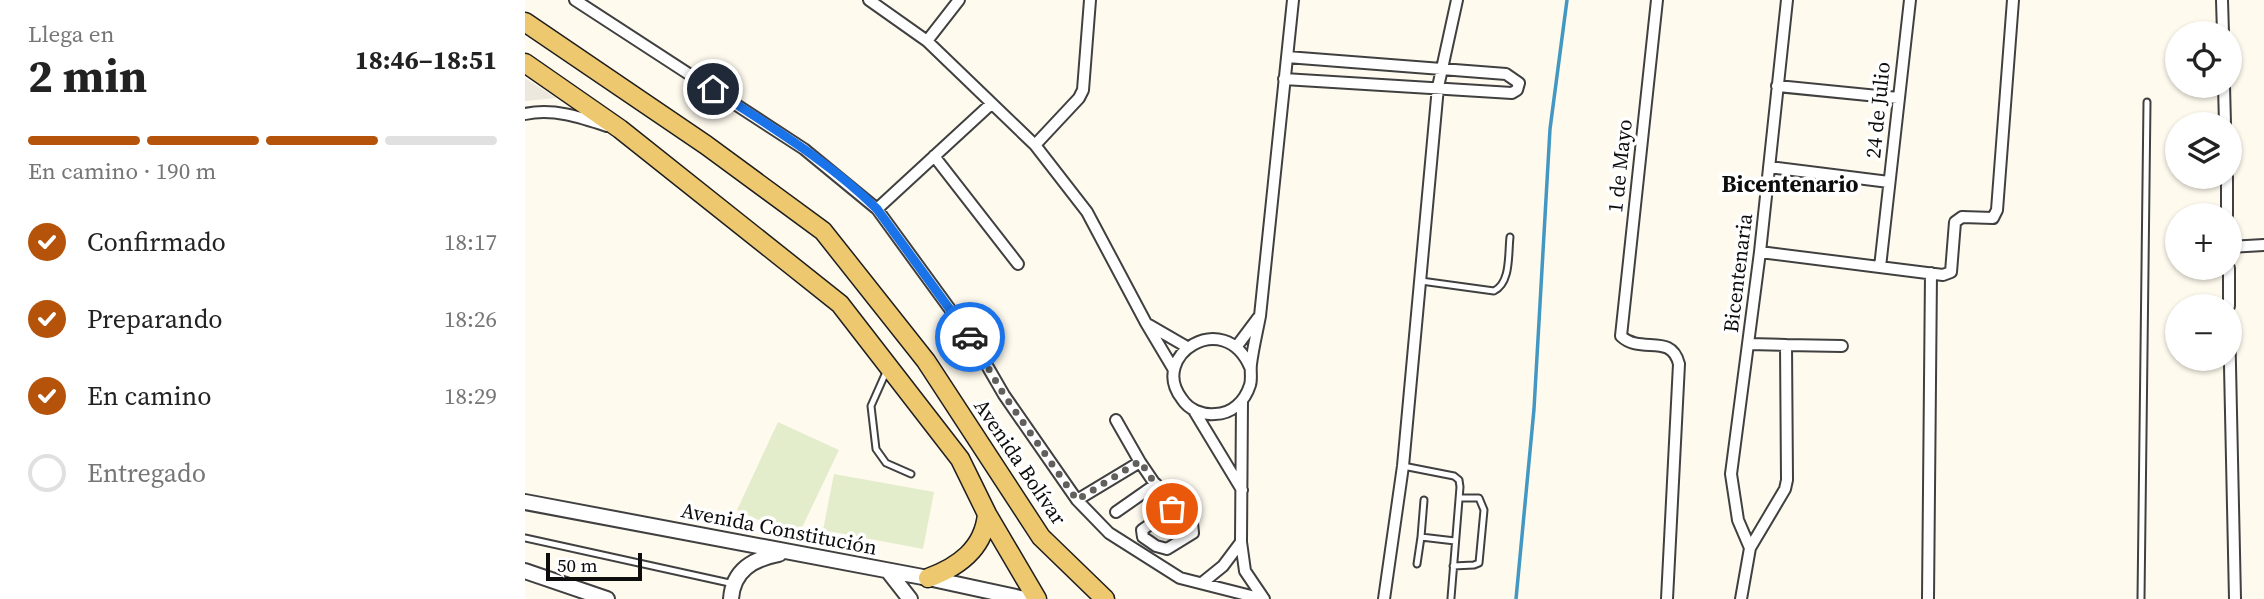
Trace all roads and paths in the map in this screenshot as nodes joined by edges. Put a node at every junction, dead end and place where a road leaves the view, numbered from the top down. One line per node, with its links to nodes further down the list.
1 (575, 0): 30 (street)
2 (869, 0): 14 (street)
3 (959, 0): 14 (street)
4 (1090, 0): 26 (street)
5 (1293, 0): 15 (street)
6 (1457, 0): 17 (street)
7 (1657, 0): 86 (street, 1 de Mayo)
8 (1787, 0): 19 (street, Bicentenaria)
9 (1910, 0): 21 (street, 24 de Julio)
10 (2013, 0): 37 (street)
11 (2222, 0): 12 (street)
12 (2223, 21)
13 (525, 22): 83 (main road, Avenida Bolívar)
14 (927, 41): 23 (street)
15 (1287, 57): 17 (street); 18 (street)
16 (525, 63): 25 (main road)
17 (1441, 69): 20 (street); 20 (street)
18 (1284, 79): 20 (street); 39 (street)
19 (1777, 86): 21 (street); 28 (street, Bicentenaria)
20 (1438, 87): 38 (street)
21 (1898, 98): 29 (street, 24 de Julio)
22 (2147, 102): 89 (lane)
23 (991, 104): 26 (street); 27 (street)
24 (525, 114): 25 (street)
25 (619, 130): 47 (main road)
26 (1035, 145): 40 (street)
27 (934, 156): 30 (street); 35 (street)
28 (1769, 167): 29 (street); 34 (street, Bicentenaria)
29 (1889, 181): 36 (street, 24 de Julio)
30 (877, 209): 59 (street)
31 (1510, 237): 38 (lane)
32 (2264, 245): 33 (street)
33 (2242, 246)
34 (1760, 252): 36 (street); 41 (street, Bicentenaria)
35 (1018, 264)
36 (1880, 267): 37 (street)
37 (1931, 272): 88 (street)
38 (1421, 281): 54 (street)
39 (1260, 316): 43 (street); 46 (street)
40 (1146, 323): 45 (street); 48 (street)
41 (1749, 344): 42 (street); 69 (street, Bicentenaria)
42 (1786, 345): 44 (street); 69 (street)
43 (1237, 346): 45 (street); 46 (street)
44 (1842, 346)
45 (1187, 347): 48 (street)
46 (1250, 366): 50 (street)
47 (888, 368): 55 (lane); 63 (main road)
48 (1174, 370): 51 (street)
49 (2230, 371): 90 (street)
50 (1242, 401): 51 (street); 57 (street)
51 (1192, 410): 57 (street)
52 (1116, 420): 53 (street)
53 (1140, 461): 56 (street); 59 (street)
54 (1403, 466): 58 (lane); 85 (street)
55 (911, 474)
56 (1156, 484): 62 (street); 64 (street)
57 (1242, 490): 68 (street)
58 (1459, 498): 67 (lane); 72 (lane)
59 (1077, 500): 76 (street)
60 (1424, 500): 65 (lane)
61 (525, 502): 70 (street, Avenida Constitución)
62 (1116, 512)
63 (987, 514): 75 (main road); 82 (main road)
64 (1192, 523)
65 (1421, 537): 67 (lane); 71 (lane)
66 (525, 538): 77 (lane)
67 (1455, 541): 72 (lane)
68 (1241, 542): 76 (street); 84 (street)
69 (1750, 548): 87 (street)
70 (788, 553): 74 (street, Avenida Constitución); 77 (street)
71 (1417, 564)
72 (1453, 566): 79 (lane)
73 (525, 571): 78 (street)
74 (888, 571): 75 (street, Avenida Constitución); 80 (street)
75 (928, 578): 81 (street, Avenida Constitución)
76 (1202, 583): 84 (street)
77 (733, 592)
78 (600, 598)
79 (1451, 598)
80 (910, 599)
81 (1025, 599)
82 (1037, 599)
83 (1105, 599)
84 (1264, 599)
85 (1384, 599)
86 (1667, 599)
87 (1741, 599)
88 (1928, 599)
89 (2141, 599)
90 (2235, 599)

